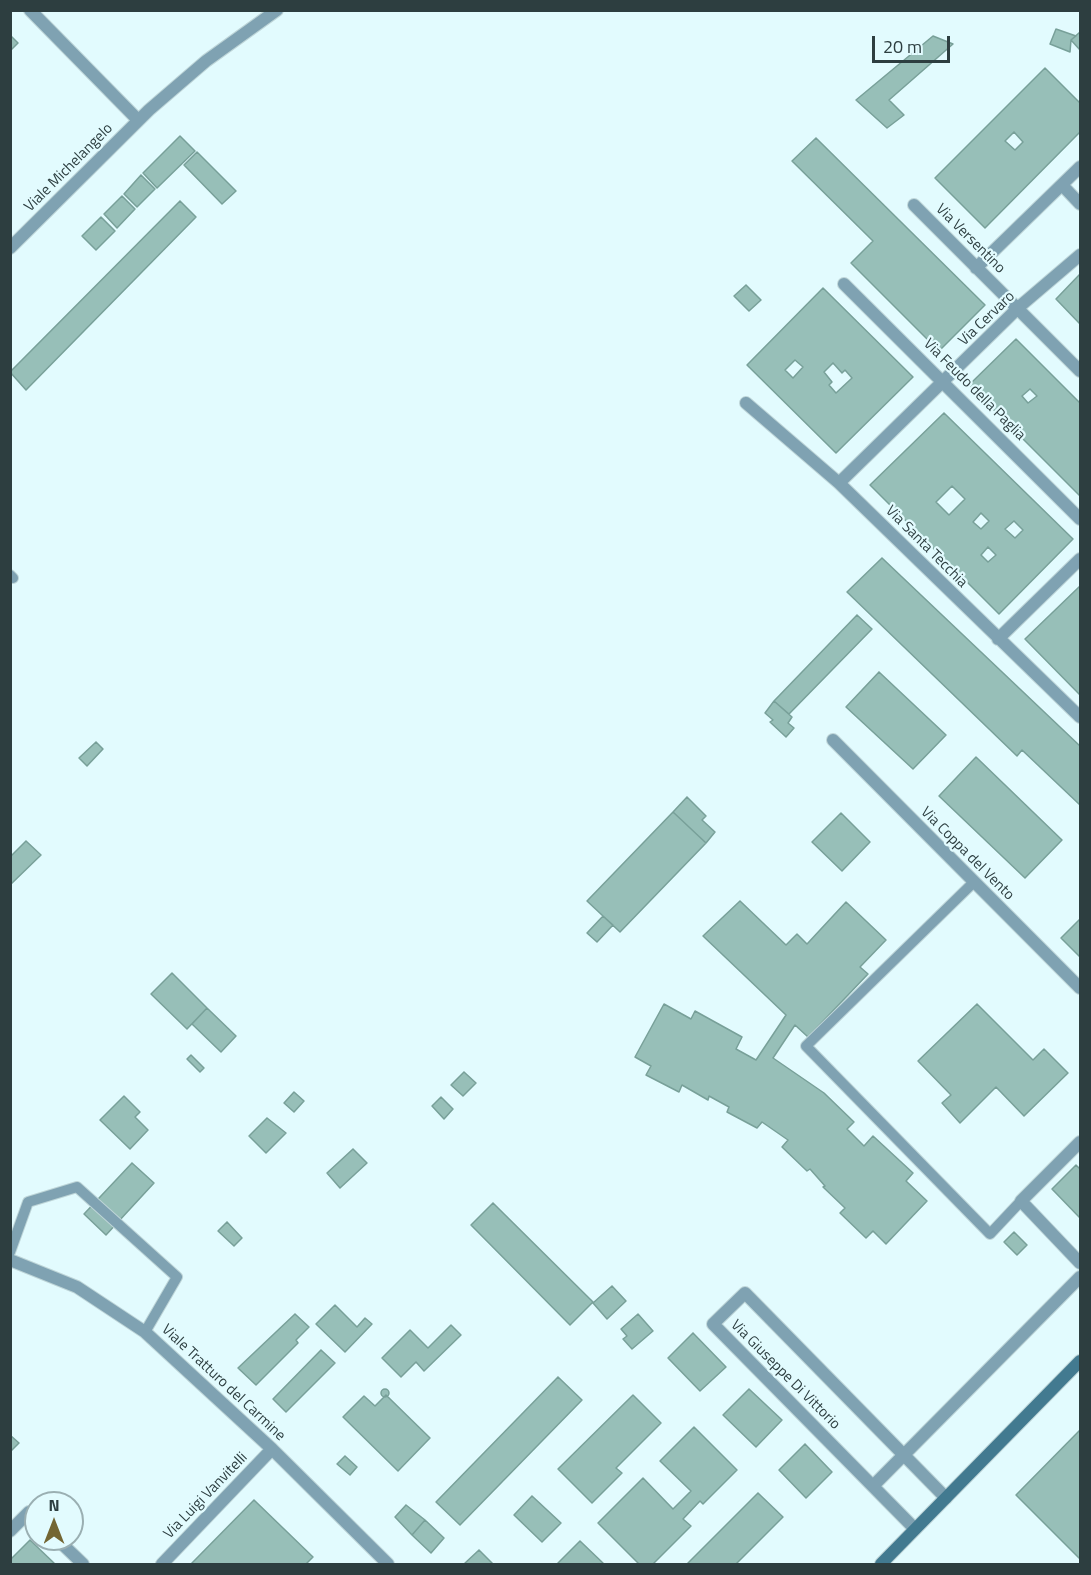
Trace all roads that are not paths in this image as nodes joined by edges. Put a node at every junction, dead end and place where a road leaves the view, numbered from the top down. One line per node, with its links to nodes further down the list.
1 (30, 10): 3 (street)
2 (277, 10): 3 (street, Viale Michelangelo)
3 (138, 120): 8 (street, Viale Michelangelo)
4 (1080, 167): 5 (street)
5 (1063, 186): 6 (street); 10 (street)
6 (1080, 204)
7 (914, 205): 10 (street, Via Versentino)
8 (10, 248)
9 (1080, 255): 12 (street, Via Cervaro)
10 (976, 268): 12 (street, Via Versentino)
11 (844, 284): 14 (street, Via Feudo della Paglia)
12 (1019, 307): 13 (street, Via Versentino); 14 (street, Via Cervaro)
13 (1080, 371)
14 (944, 381): 16 (street, Via Cervaro); 17 (street, Via Feudo della Paglia)
15 (746, 403): 16 (street, Via Santa Tecchia)
16 (839, 483): 19 (street, Via Santa Tecchia)
17 (1080, 519)
18 (1080, 559): 19 (street)
19 (998, 639): 20 (street, Via Santa Tecchia)
20 (1080, 717)
21 (833, 740): 22 (street, Via Coppa del Vento)
22 (974, 882): 23 (street, Via Coppa del Vento); 25 (lane)
23 (1080, 988)
24 (1080, 1142): 25 (street)
25 (1021, 1201): 28 (street)
26 (10, 1252): 30 (lane)
27 (10, 1260): 30 (street, Viale Tratturo del Carmine)
28 (1080, 1263)
29 (1080, 1277): 33 (street)
30 (145, 1332): 32 (street, Viale Tratturo del Carmine)
31 (1080, 1361): 35 (main road)
32 (272, 1449): 41 (street, Via Luigi Vanvitelli); 42 (street, Viale Tratturo del Carmine)
33 (904, 1455): 34 (street); 34 (street, Via Giuseppe Di Vittorio); 35 (street, Via Giuseppe Di Vittorio)
34 (873, 1486): 37 (street, Via Giuseppe Di Vittorio)
35 (946, 1498): 37 (main road)
36 (24, 1517): 38 (street)
37 (915, 1530): 43 (main road)
38 (10, 1531)
39 (69, 1551): 40 (street)
40 (83, 1564)
41 (162, 1564)
42 (388, 1564)
43 (881, 1564)

